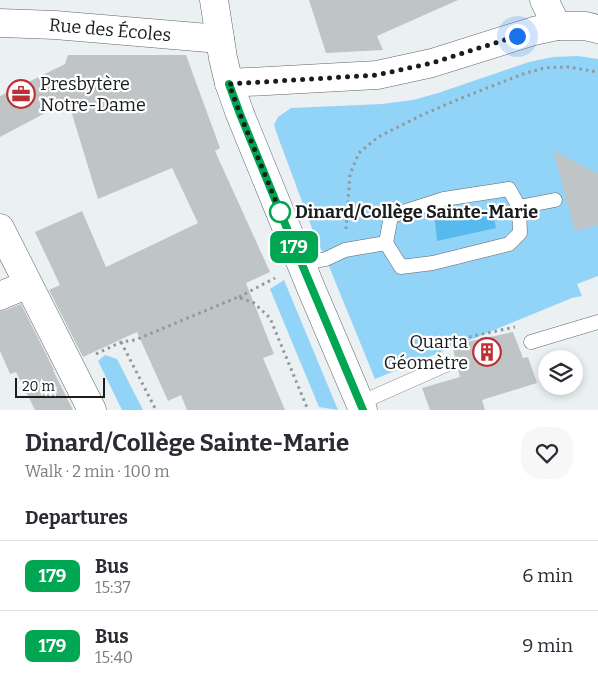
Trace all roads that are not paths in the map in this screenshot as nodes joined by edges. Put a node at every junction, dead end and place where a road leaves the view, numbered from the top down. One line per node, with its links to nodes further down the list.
1 (214, 0): 6 (street)
2 (544, 0): 4 (street)
3 (0, 23): 6 (street, Rue des Écoles)
4 (557, 26): 5 (street); 7 (street)
5 (598, 29)
6 (220, 39): 7 (street)
7 (229, 84): 12 (street)
8 (555, 200): 9 (lane)
9 (519, 208): 11 (lane); 11 (lane)
10 (0, 228): 13 (street)
11 (386, 243): 12 (lane)
12 (301, 264): 18 (street)
13 (28, 284): 14 (street); 19 (street)
14 (0, 296)
15 (598, 322): 16 (lane)
16 (531, 342)
17 (448, 364): 18 (lane)
18 (361, 406)
19 (92, 410)

